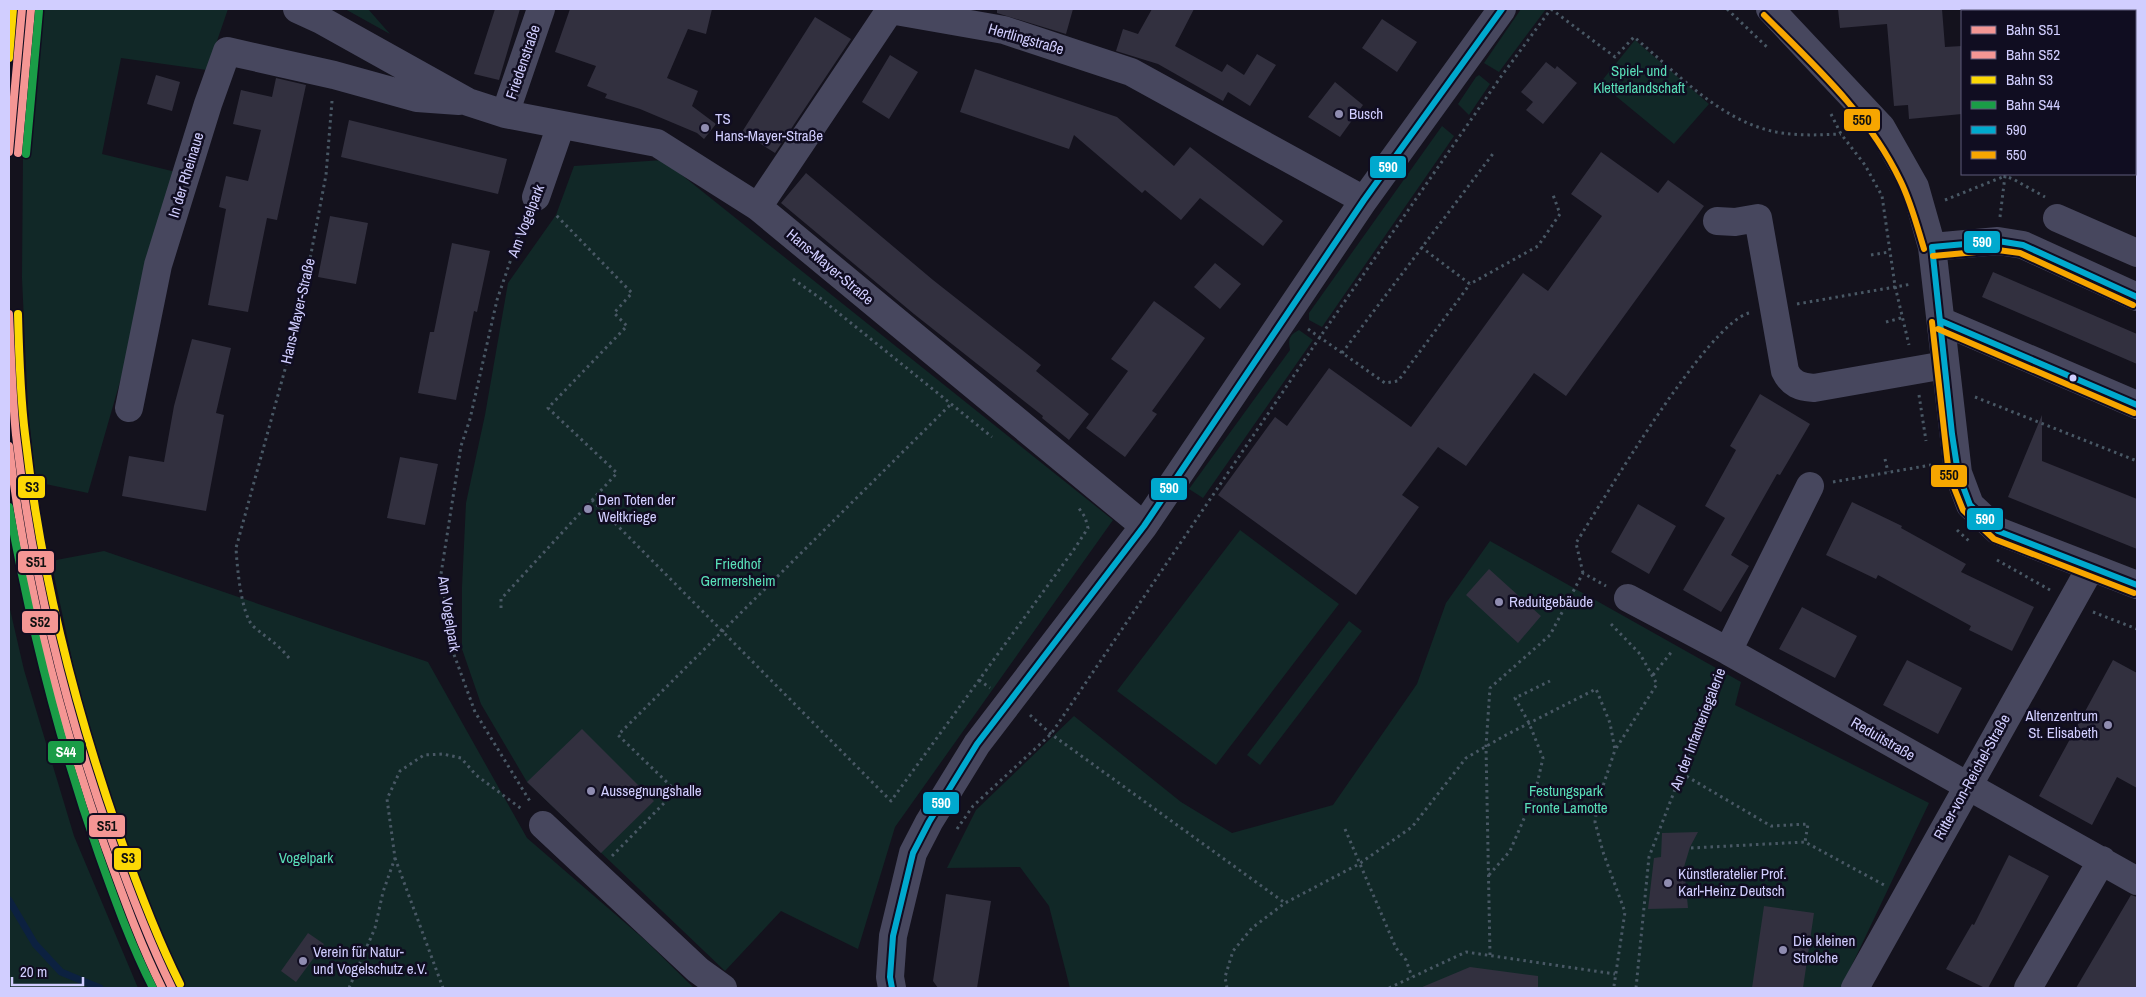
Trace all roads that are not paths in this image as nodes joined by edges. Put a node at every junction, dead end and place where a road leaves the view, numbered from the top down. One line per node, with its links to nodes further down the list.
1 (297, 9): 6 (street, Hans-Mayer-Straße)
2 (541, 9): 7 (street, Friedenstraße)
3 (1502, 9): 10 (street)
4 (1770, 9): 14 (street)
5 (334, 75): 6 (street, Hans-Mayer-Straße); 20 (street, In der Rheinaue)
6 (468, 102): 7 (street, Hans-Mayer-Straße)
7 (505, 114): 8 (street, Hans-Mayer-Straße)
8 (561, 125): 9 (street, Am Vogelpark); 11 (street, Hans-Mayer-Straße)
9 (536, 197)
10 (1364, 200): 11 (street, Hertlingstraße); 22 (street)
11 (758, 207): 22 (street, Hans-Mayer-Straße)
12 (2057, 218): 15 (street)
13 (1717, 221): 18 (street)
14 (1932, 246): 16 (street); 17 (street)
15 (2137, 253)
16 (2137, 297)
17 (1941, 321): 18 (street); 19 (street)
18 (1946, 376): 23 (street)
19 (2137, 405)
20 (129, 408)
21 (1810, 486): 26 (street, An der Infanteriegalerie)
22 (1144, 526): 32 (street)
23 (2091, 567): 24 (street); 27 (street, Ritter-von-Reichel-Straße)
24 (2137, 585)
25 (1628, 598): 26 (street, Reduitstraße)
26 (1728, 651): 27 (street, Reduitstraße)
27 (1966, 787): 29 (street, Reduitstraße); 33 (street, Ritter-von-Reichel-Straße)
28 (543, 825): 31 (street)
29 (2102, 860): 30 (street, Reduitstraße); 34 (street)
30 (2137, 881)
31 (723, 988)
32 (892, 988)
33 (1855, 988)
34 (2028, 988)

